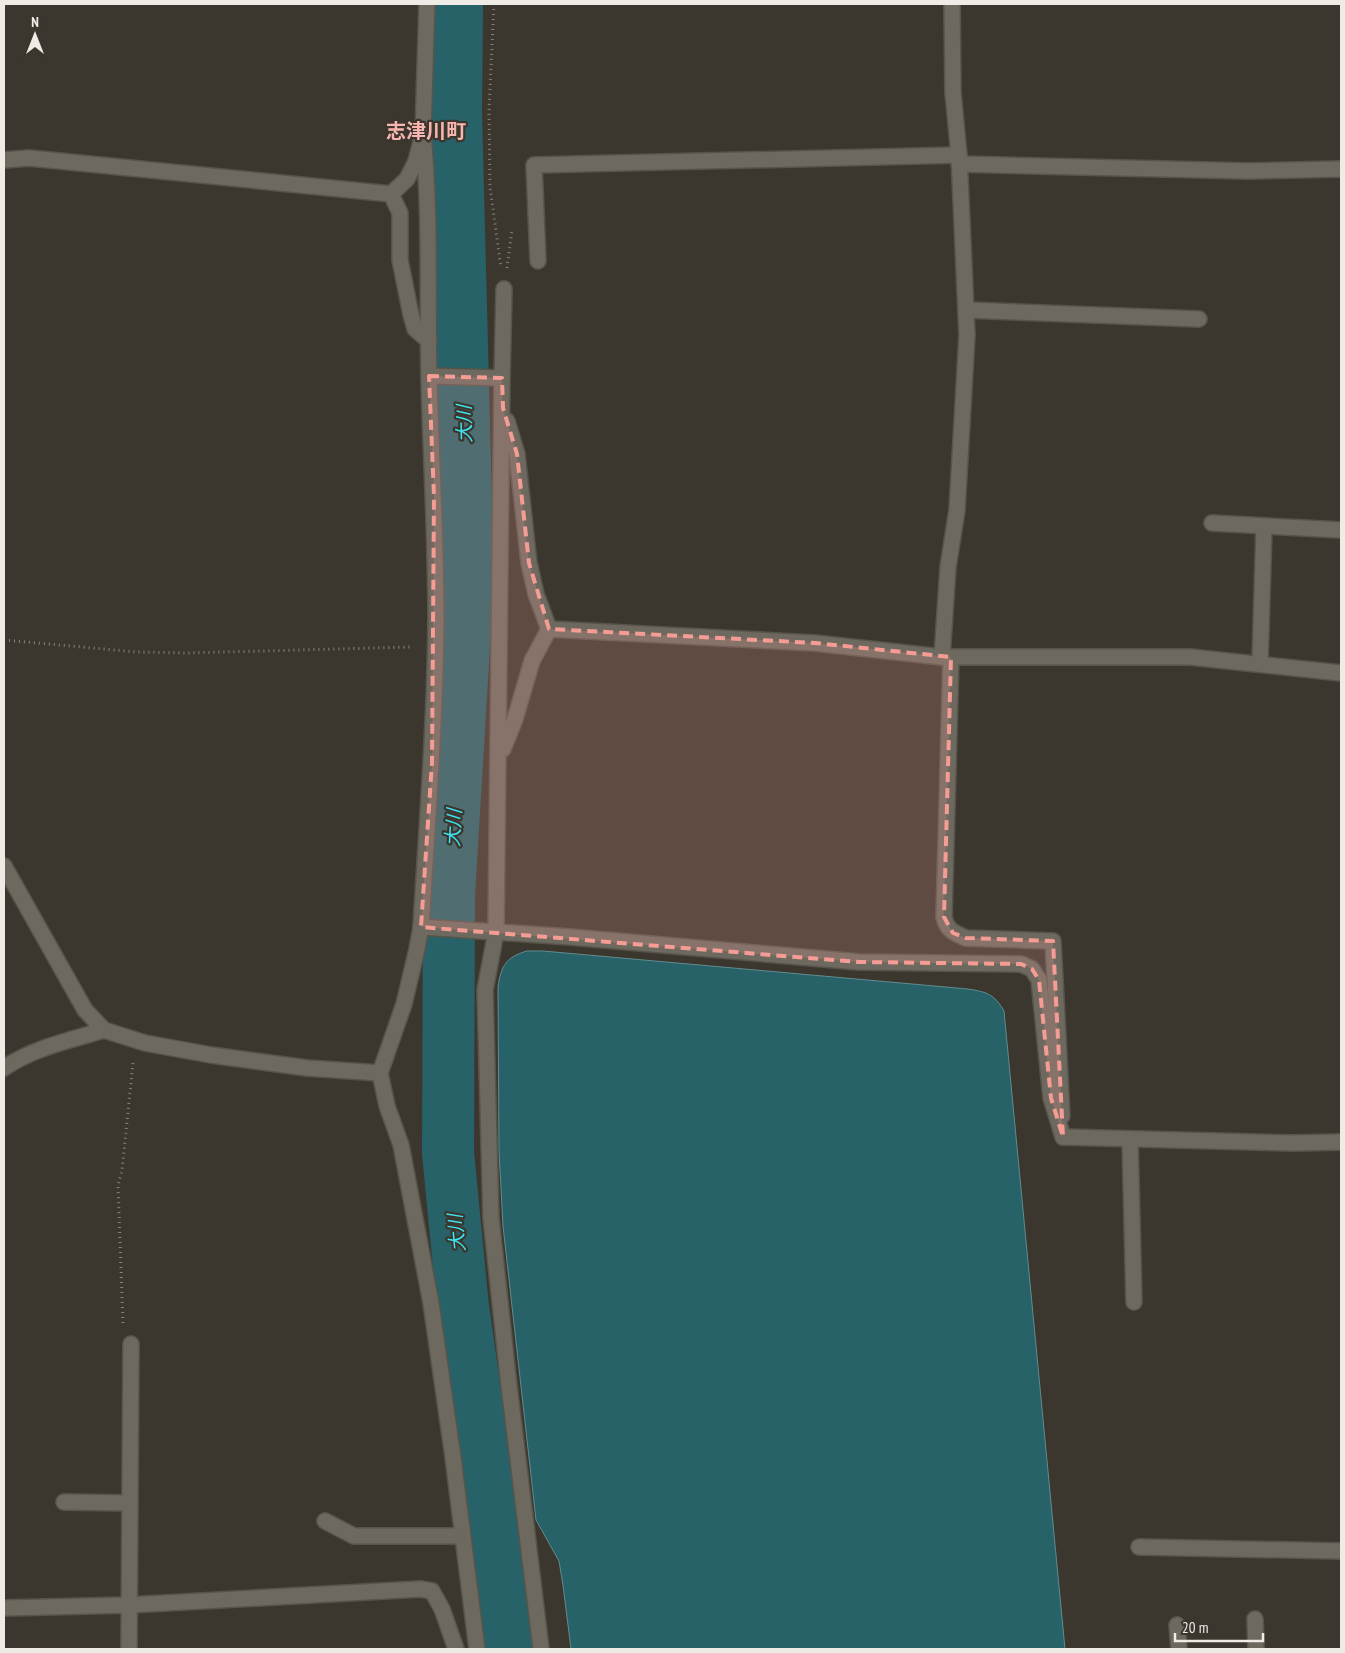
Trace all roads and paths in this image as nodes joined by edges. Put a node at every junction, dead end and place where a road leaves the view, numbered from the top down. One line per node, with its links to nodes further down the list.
1 (426, 4): 4 (street)
2 (494, 4): 10 (path)
3 (952, 4): 6 (street)
4 (423, 134): 8 (street); 13 (street)
5 (4, 160): 8 (street)
6 (959, 160): 7 (street); 9 (street); 11 (street)
7 (1341, 169)
8 (391, 194): 13 (street)
9 (538, 261)
10 (504, 289): 15 (street)
11 (966, 310): 12 (street); 23 (street)
12 (1198, 319)
13 (429, 341): 14 (street)
14 (432, 376): 15 (street); 28 (street)
15 (496, 378): 16 (street)
16 (503, 408): 20 (street); 26 (street)
17 (1212, 523): 18 (street)
18 (1264, 526): 19 (street); 24 (street)
19 (1341, 530)
20 (548, 628): 23 (street); 26 (street)
21 (4, 640): 22 (path)
22 (412, 656)
23 (946, 657): 24 (street); 34 (street)
24 (1260, 664): 25 (street)
25 (1341, 673)
26 (499, 758): 29 (street)
27 (4, 866): 30 (street)
28 (427, 928): 29 (street); 33 (street)
29 (489, 932): 34 (street); 52 (street)
30 (104, 1030): 31 (street); 32 (street)
31 (135, 1040): 33 (street); 38 (path)
32 (4, 1068)
33 (380, 1073): 42 (street)
34 (1063, 1138): 35 (street)
35 (1130, 1139): 36 (street); 37 (street)
36 (1341, 1142)
37 (1134, 1302)
38 (131, 1344): 40 (street)
39 (64, 1502): 40 (street)
40 (130, 1503): 45 (street)
41 (325, 1521): 42 (street)
42 (462, 1536): 51 (street)
43 (1139, 1547): 44 (street)
44 (1341, 1551)
45 (129, 1604): 46 (street); 49 (street); 50 (street)
46 (4, 1608)
47 (1255, 1619): 54 (street)
48 (1177, 1624): 53 (street)
49 (129, 1649)
50 (456, 1649)
51 (476, 1649)
52 (541, 1649)
53 (1179, 1649)
54 (1256, 1649)

